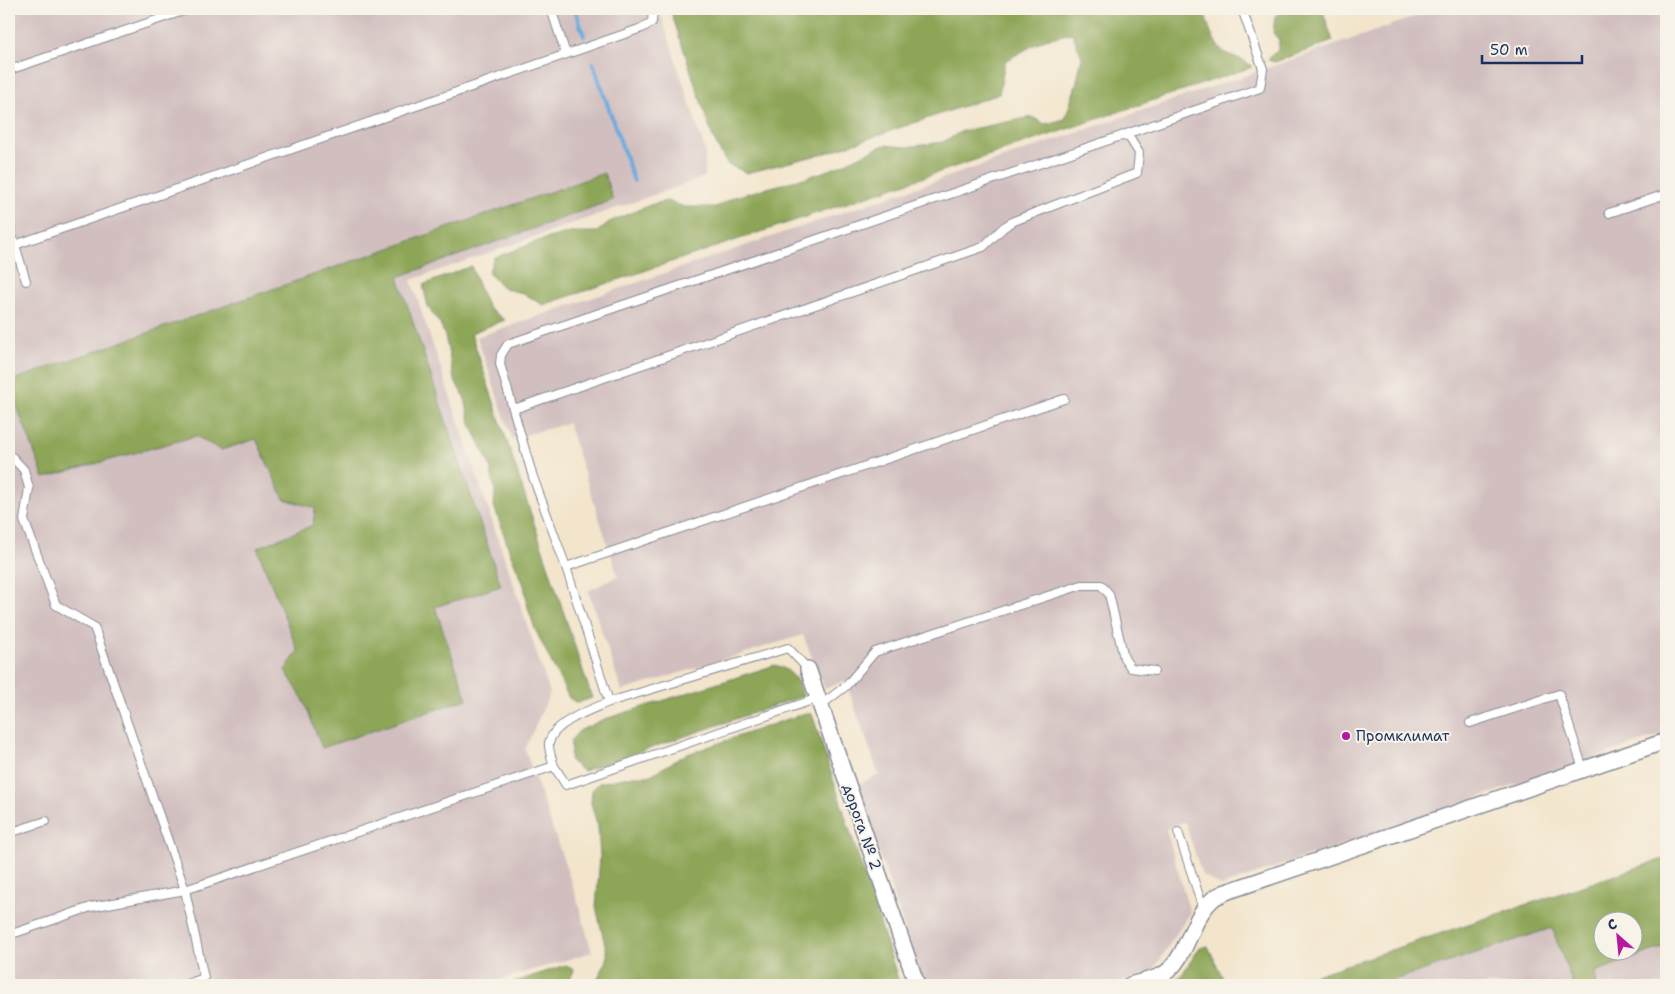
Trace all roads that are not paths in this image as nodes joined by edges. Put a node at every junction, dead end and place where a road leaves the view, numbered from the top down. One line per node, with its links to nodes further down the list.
1 (189, 9): 6 (lane)
2 (551, 9): 5 (lane)
3 (653, 9): 5 (lane)
4 (1242, 9): 7 (lane)
5 (566, 54): 11 (lane)
6 (9, 70)
7 (1121, 136): 14 (lane); 14 (lane)
8 (1666, 194): 9 (lane)
9 (1609, 213)
10 (9, 225): 11 (lane)
11 (12, 246): 12 (lane)
12 (26, 281)
13 (1064, 399): 16 (lane)
14 (514, 409): 16 (lane)
15 (9, 457): 28 (lane)
16 (566, 567): 19 (lane)
17 (808, 669): 19 (lane); 20 (street, дорога № 2)
18 (1154, 671): 20 (lane)
19 (609, 702): 23 (lane)
20 (819, 702): 23 (lane); 32 (street, дорога № 2)
21 (1470, 723): 24 (lane)
22 (1666, 741): 24 (street)
23 (554, 766): 28 (lane)
24 (1583, 769): 29 (street)
25 (46, 821): 26 (lane)
26 (9, 832)
27 (1178, 832): 29 (lane)
28 (185, 890): 30 (lane); 31 (lane)
29 (1204, 910): 33 (street)
30 (9, 935)
31 (185, 985)
32 (916, 985)
33 (1130, 985)

